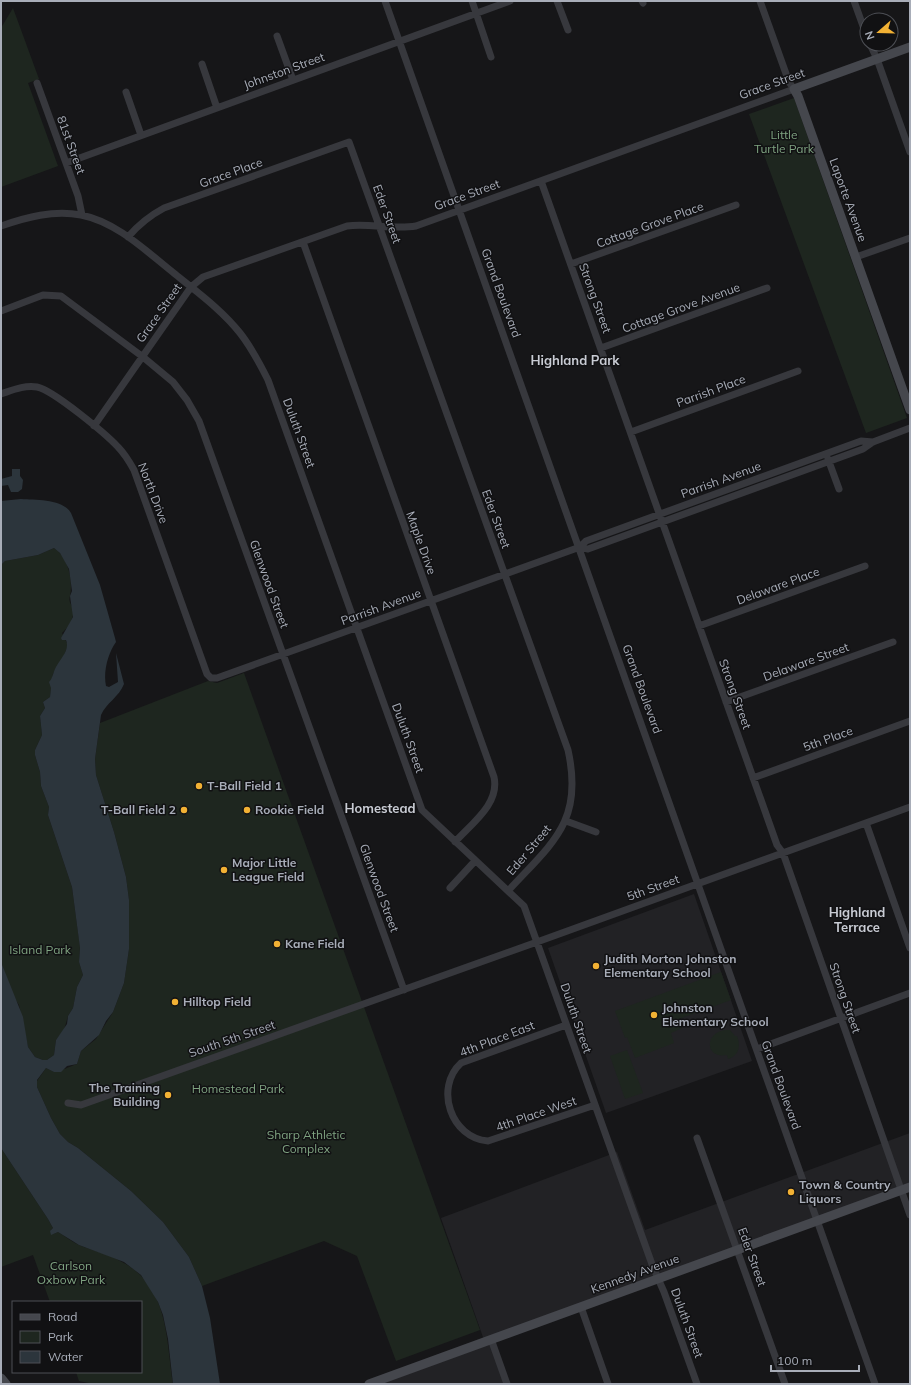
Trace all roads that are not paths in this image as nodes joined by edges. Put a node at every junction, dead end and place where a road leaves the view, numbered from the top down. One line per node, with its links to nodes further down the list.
1 (385, 1): 11 (street, Grand Boulevard)
2 (472, 1): 7 (street)
3 (510, 1): 7 (street, Johnston Street)
4 (557, 1): 9 (street)
5 (760, 1): 19 (street, Laporte Avenue)
6 (854, 1): 8 (street)
7 (476, 13): 11 (street, Johnston Street); 14 (street)
8 (859, 15)
9 (568, 30)
10 (278, 36): 17 (street)
11 (399, 41): 17 (street, Johnston Street); 28 (street, Grand Boulevard)
12 (910, 47): 15 (street, Grace Street)
13 (874, 52): 15 (street)
14 (491, 56)
15 (877, 59): 19 (street, Grace Street); 24 (street)
16 (202, 64): 21 (street)
17 (293, 80): 21 (street, Johnston Street)
18 (37, 83): 25 (street, 81st Street)
19 (794, 89): 26 (street, Grace Street); 35 (street, Laporte Avenue)
20 (126, 92): 22 (street)
21 (217, 108): 22 (street, Johnston Street)
22 (141, 135): 25 (street, Johnston Street)
23 (350, 142): 31 (street, Eder Street); 32 (street, Grace Place)
24 (910, 152)
25 (66, 163): 29 (street, 81st Street)
26 (541, 180): 28 (street, Grace Street); 36 (street, Strong Street)
27 (736, 205): 36 (street, Cottage Grove Place)
28 (460, 210): 31 (street, Grace Street); 54 (street, Grand Boulevard)
29 (82, 215): 30 (street, Duluth Street); 32 (street, Duluth Street)
30 (1, 226)
31 (380, 227): 34 (street, Grace Street); 56 (street, Eder Street)
32 (128, 237): 37 (street, Duluth Street)
33 (910, 238): 35 (street)
34 (302, 242): 37 (street, Grace Street); 57 (street, Maple Drive)
35 (856, 257): 44 (street, Laporte Avenue)
36 (572, 264): 40 (street, Strong Street)
37 (191, 287): 41 (street, Grace Street); 59 (street, Duluth Street)
38 (768, 288): 40 (street, Cottage Grove Avenue)
39 (1, 311): 41 (street, Glenwood Street)
40 (601, 348): 47 (street, Strong Street)
41 (143, 357): 45 (street, Grace Street); 61 (street, Glenwood Street)
42 (798, 371): 47 (street, Parrish Place)
43 (1, 394): 45 (street, North Drive)
44 (910, 410)
45 (94, 426): 62 (street, North Drive)
46 (910, 428): 48 (street, Parrish Avenue)
47 (631, 432): 52 (street, Strong Street)
48 (873, 442): 49 (street, Parrish Avenue); 50 (street, Parrish Avenue)
49 (827, 454): 50 (street); 52 (street, Parrish Avenue)
50 (829, 462): 51 (street); 53 (street, Parrish Avenue)
51 (839, 489)
52 (660, 514): 53 (street, Strong Street); 54 (street, Parrish Avenue)
53 (662, 522): 54 (street, Parrish Avenue); 58 (street, Strong Street)
54 (580, 547): 56 (street, Parrish Avenue); 73 (street, Grand Boulevard)
55 (865, 566): 58 (street, Delaware Place)
56 (504, 575): 57 (street, Parrish Avenue); 67 (street, Eder Street)
57 (430, 601): 59 (street, Parrish Avenue); 70 (street, Maple Drive)
58 (699, 626): 63 (street, Strong Street)
59 (356, 628): 61 (street, Parrish Avenue); 70 (street, Duluth Street)
60 (893, 642): 63 (street, Delaware Street)
61 (283, 655): 62 (street, Parrish Avenue); 78 (street, Glenwood Street)
62 (211, 678)
63 (726, 702): 65 (street, Strong Street)
64 (910, 721): 65 (street, 5th Place)
65 (753, 778): 71 (street, Strong Street)
66 (910, 807): 68 (street, 5th Street)
67 (566, 820): 69 (street); 75 (street, Eder Street)
68 (866, 823): 71 (street, 5th Street); 77 (street)
69 (596, 832)
70 (455, 842): 72 (street, Duluth Street)
71 (783, 853): 73 (street, 5th Street); 80 (street, Strong Street)
72 (475, 861): 74 (street); 75 (street, Duluth Street)
73 (698, 884): 76 (street, 5th Street); 82 (street, Grand Boulevard)
74 (450, 888)
75 (508, 891): 76 (street, Duluth Street)
76 (537, 942): 78 (street, 5th Street); 81 (street, Duluth Street)
77 (910, 948)
78 (404, 990): 83 (street, South 5th Street)
79 (910, 993): 80 (street)
80 (841, 1018): 82 (street); 87 (street, Strong Street)
81 (566, 1025): 84 (street, Duluth Street); 85 (street, 4th Place East)
82 (757, 1049): 89 (street, Grand Boulevard)
83 (68, 1103)
84 (595, 1105): 85 (street, 4th Place West); 91 (street, Duluth Street)
85 (450, 1110)
86 (697, 1138): 90 (street, Eder Street)
87 (906, 1189): 88 (street, Strong Street); 89 (street, Kennedy Avenue)
88 (910, 1214)
89 (818, 1220): 90 (street, Kennedy Avenue); 101 (street, Grand Boulevard)
90 (738, 1250): 91 (street, Kennedy Avenue); 100 (street, Eder Street)
91 (658, 1279): 92 (street, Kennedy Avenue); 99 (street, Duluth Street)
92 (581, 1307): 93 (street, Kennedy Avenue); 98 (street)
93 (491, 1339): 96 (street, Kennedy Avenue); 97 (street)
94 (1, 1378): 95 (street)
95 (6, 1384)
96 (369, 1384)
97 (507, 1384)
98 (608, 1384)
99 (697, 1384)
100 (785, 1384)
101 (876, 1384)

